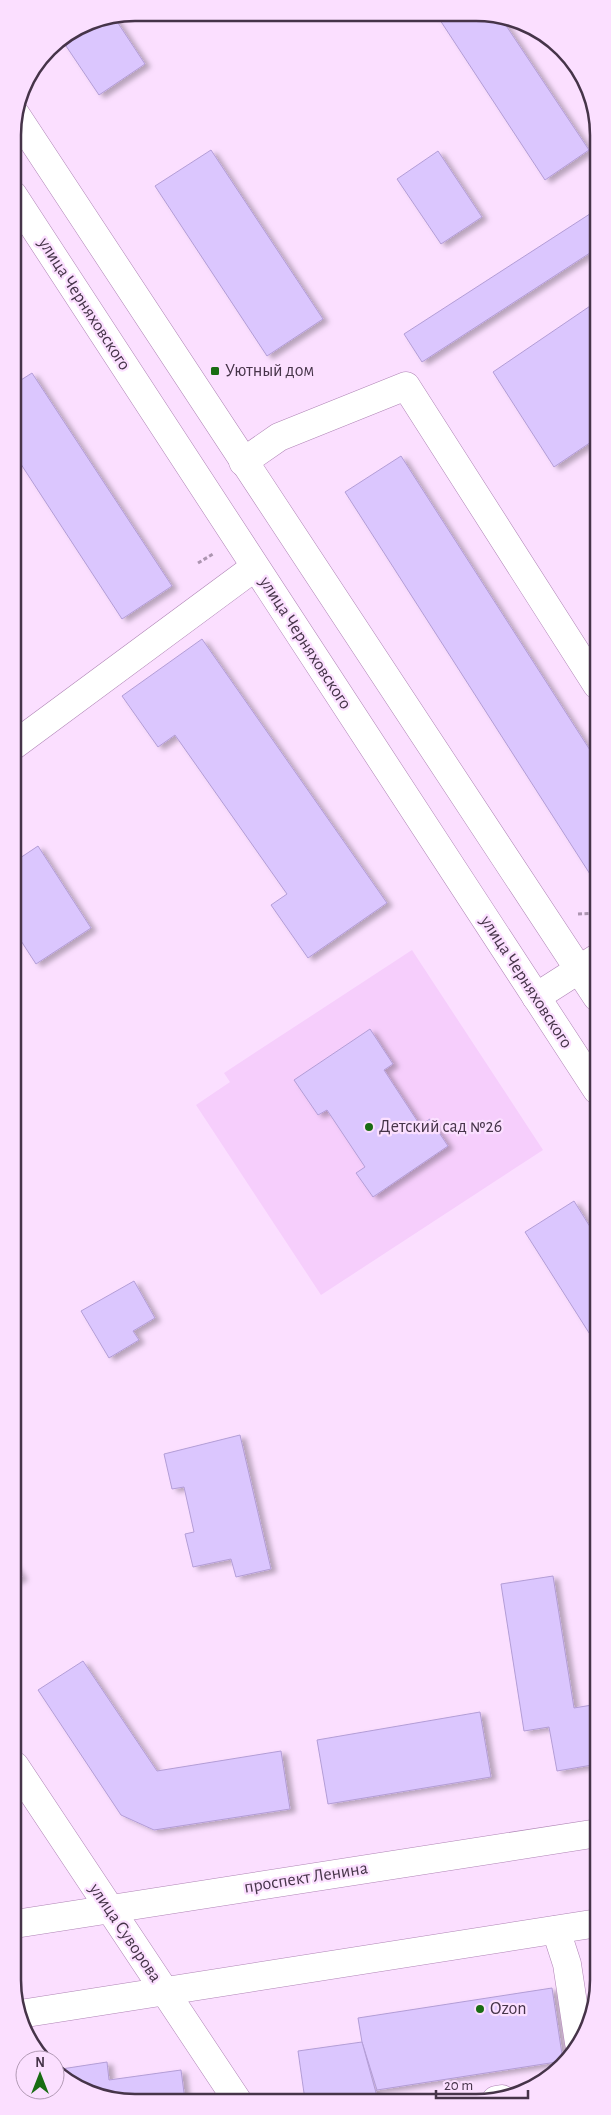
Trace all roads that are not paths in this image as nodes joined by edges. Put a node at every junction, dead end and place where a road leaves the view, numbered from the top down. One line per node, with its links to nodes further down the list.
1 (22, 124): 3 (street)
2 (21, 218): 4 (street, улица Черняховского)
3 (243, 462): 5 (street); 7 (street)
4 (255, 567): 6 (street); 8 (street, улица Черняховского)
5 (590, 674)
6 (21, 740)
7 (588, 964): 8 (street)
8 (536, 997): 9 (street, улица Черняховского)
9 (590, 1079)
10 (21, 1777): 12 (street, улица Суворова)
11 (590, 1834): 12 (street, проспект Ленина)
12 (108, 1909): 13 (street, проспект Ленина); 16 (street, улица Суворова)
13 (21, 1923)
14 (590, 1924): 15 (street)
15 (556, 1930): 16 (street); 18 (street)
16 (164, 1991): 17 (street); 19 (street, улица Суворова)
17 (26, 2013)
18 (577, 2032)
19 (233, 2094)

